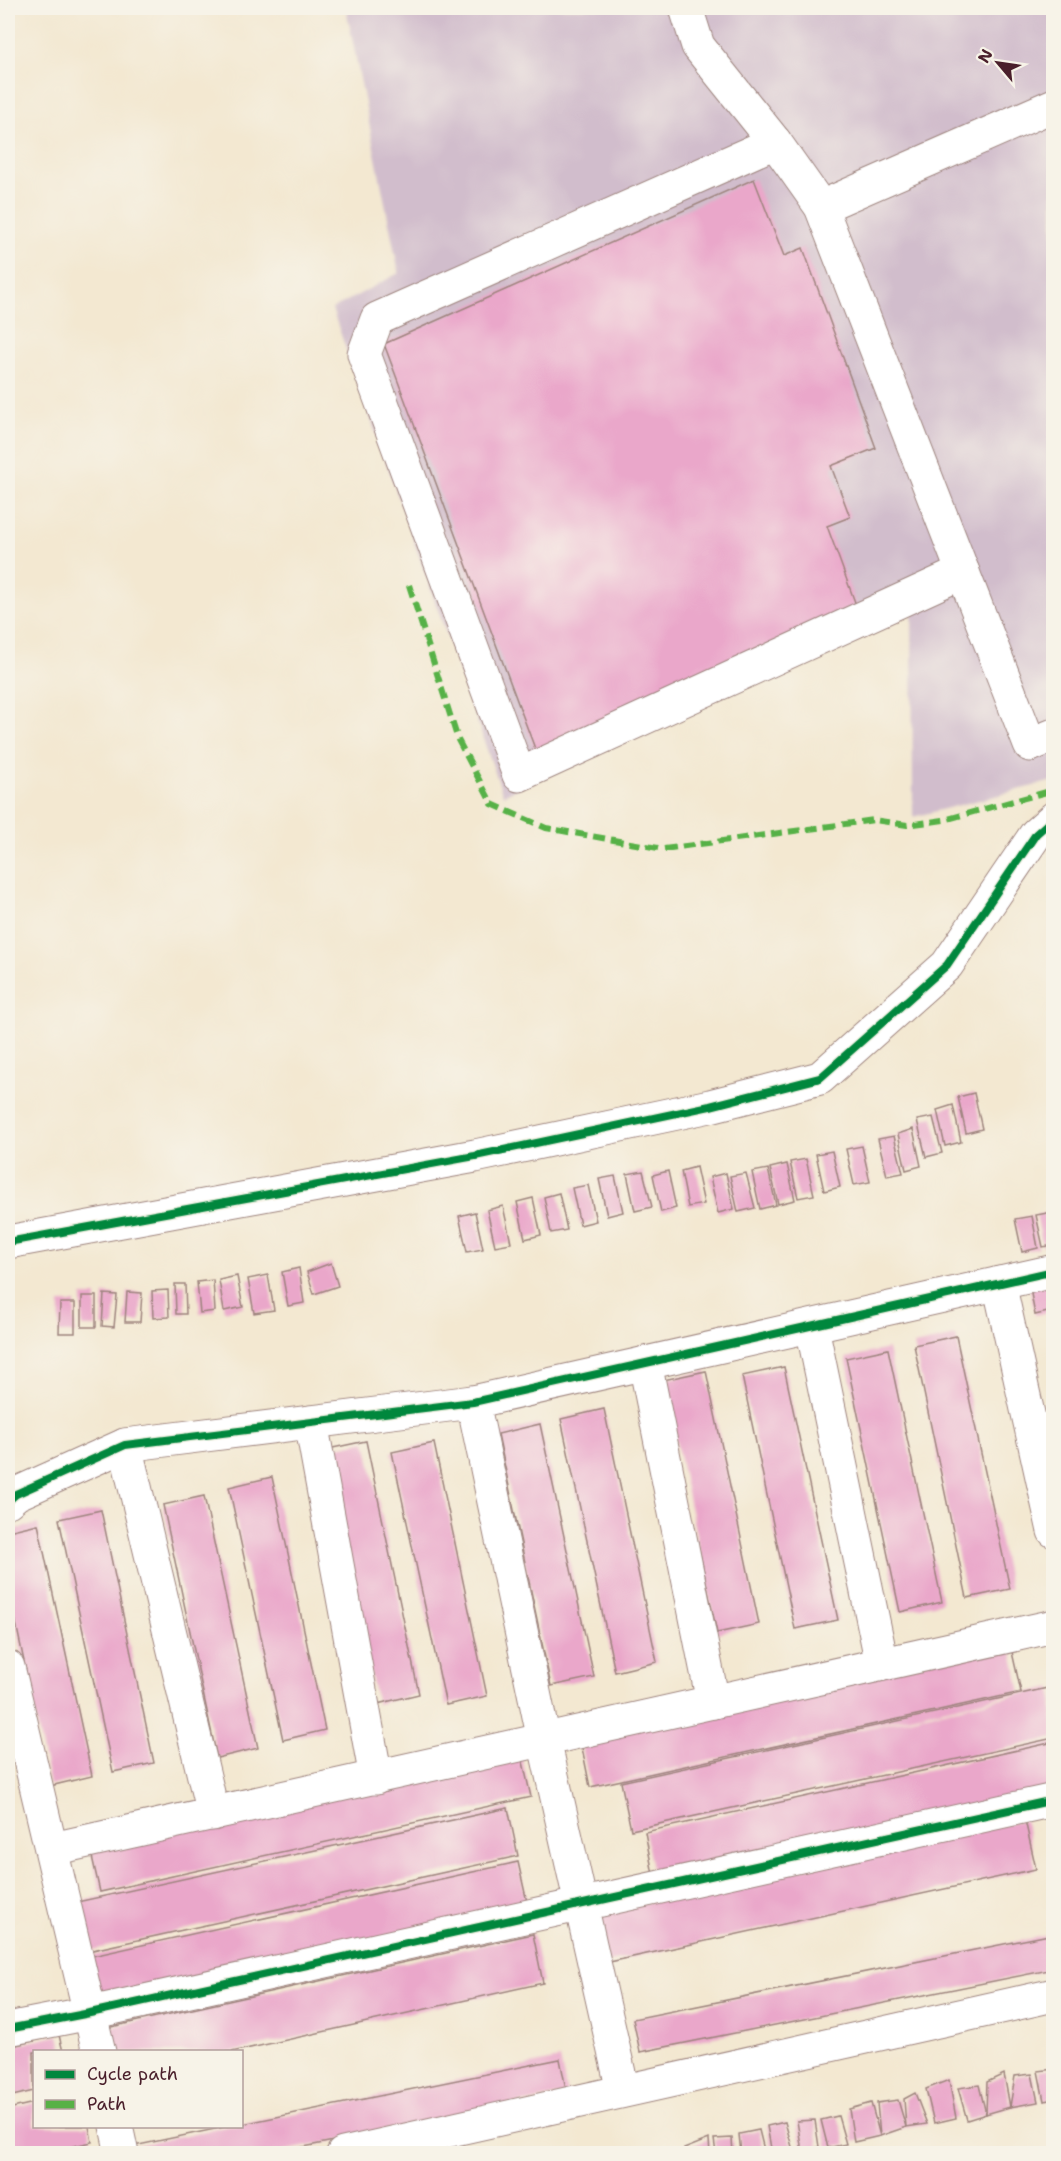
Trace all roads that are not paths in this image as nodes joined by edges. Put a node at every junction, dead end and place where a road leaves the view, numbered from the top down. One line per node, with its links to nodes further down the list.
1 (693, 10): 3 (street)
2 (1053, 105): 4 (street)
3 (775, 142): 4 (street); 5 (street)
4 (821, 207): 5 (street)
5 (963, 572): 6 (street)
6 (1053, 735)
7 (1053, 819): 8 (street)
8 (8, 1242)
9 (1053, 1271): 10 (street)
10 (999, 1283): 11 (street); 16 (street)
11 (812, 1327): 12 (street); 20 (street)
12 (645, 1363): 13 (street); 22 (street)
13 (473, 1402): 14 (street); 23 (street)
14 (311, 1422): 15 (street); 24 (street)
15 (125, 1445): 17 (street); 26 (street)
16 (1044, 1446): 18 (street)
17 (8, 1501)
18 (1053, 1531)
19 (1053, 1626): 20 (street)
20 (882, 1664): 22 (street)
21 (8, 1667): 27 (street)
22 (713, 1702): 23 (street)
23 (544, 1740): 24 (street); 28 (street)
24 (376, 1778): 26 (street)
25 (1053, 1800): 28 (street)
26 (213, 1814): 27 (street)
27 (52, 1849): 30 (street)
28 (581, 1904): 30 (street); 33 (street)
29 (1053, 1995): 33 (street)
30 (90, 2013): 31 (street); 32 (street)
31 (8, 2029)
32 (99, 2050)
33 (623, 2091): 36 (street)
34 (116, 2128): 35 (street)
35 (122, 2154)
36 (343, 2154)

